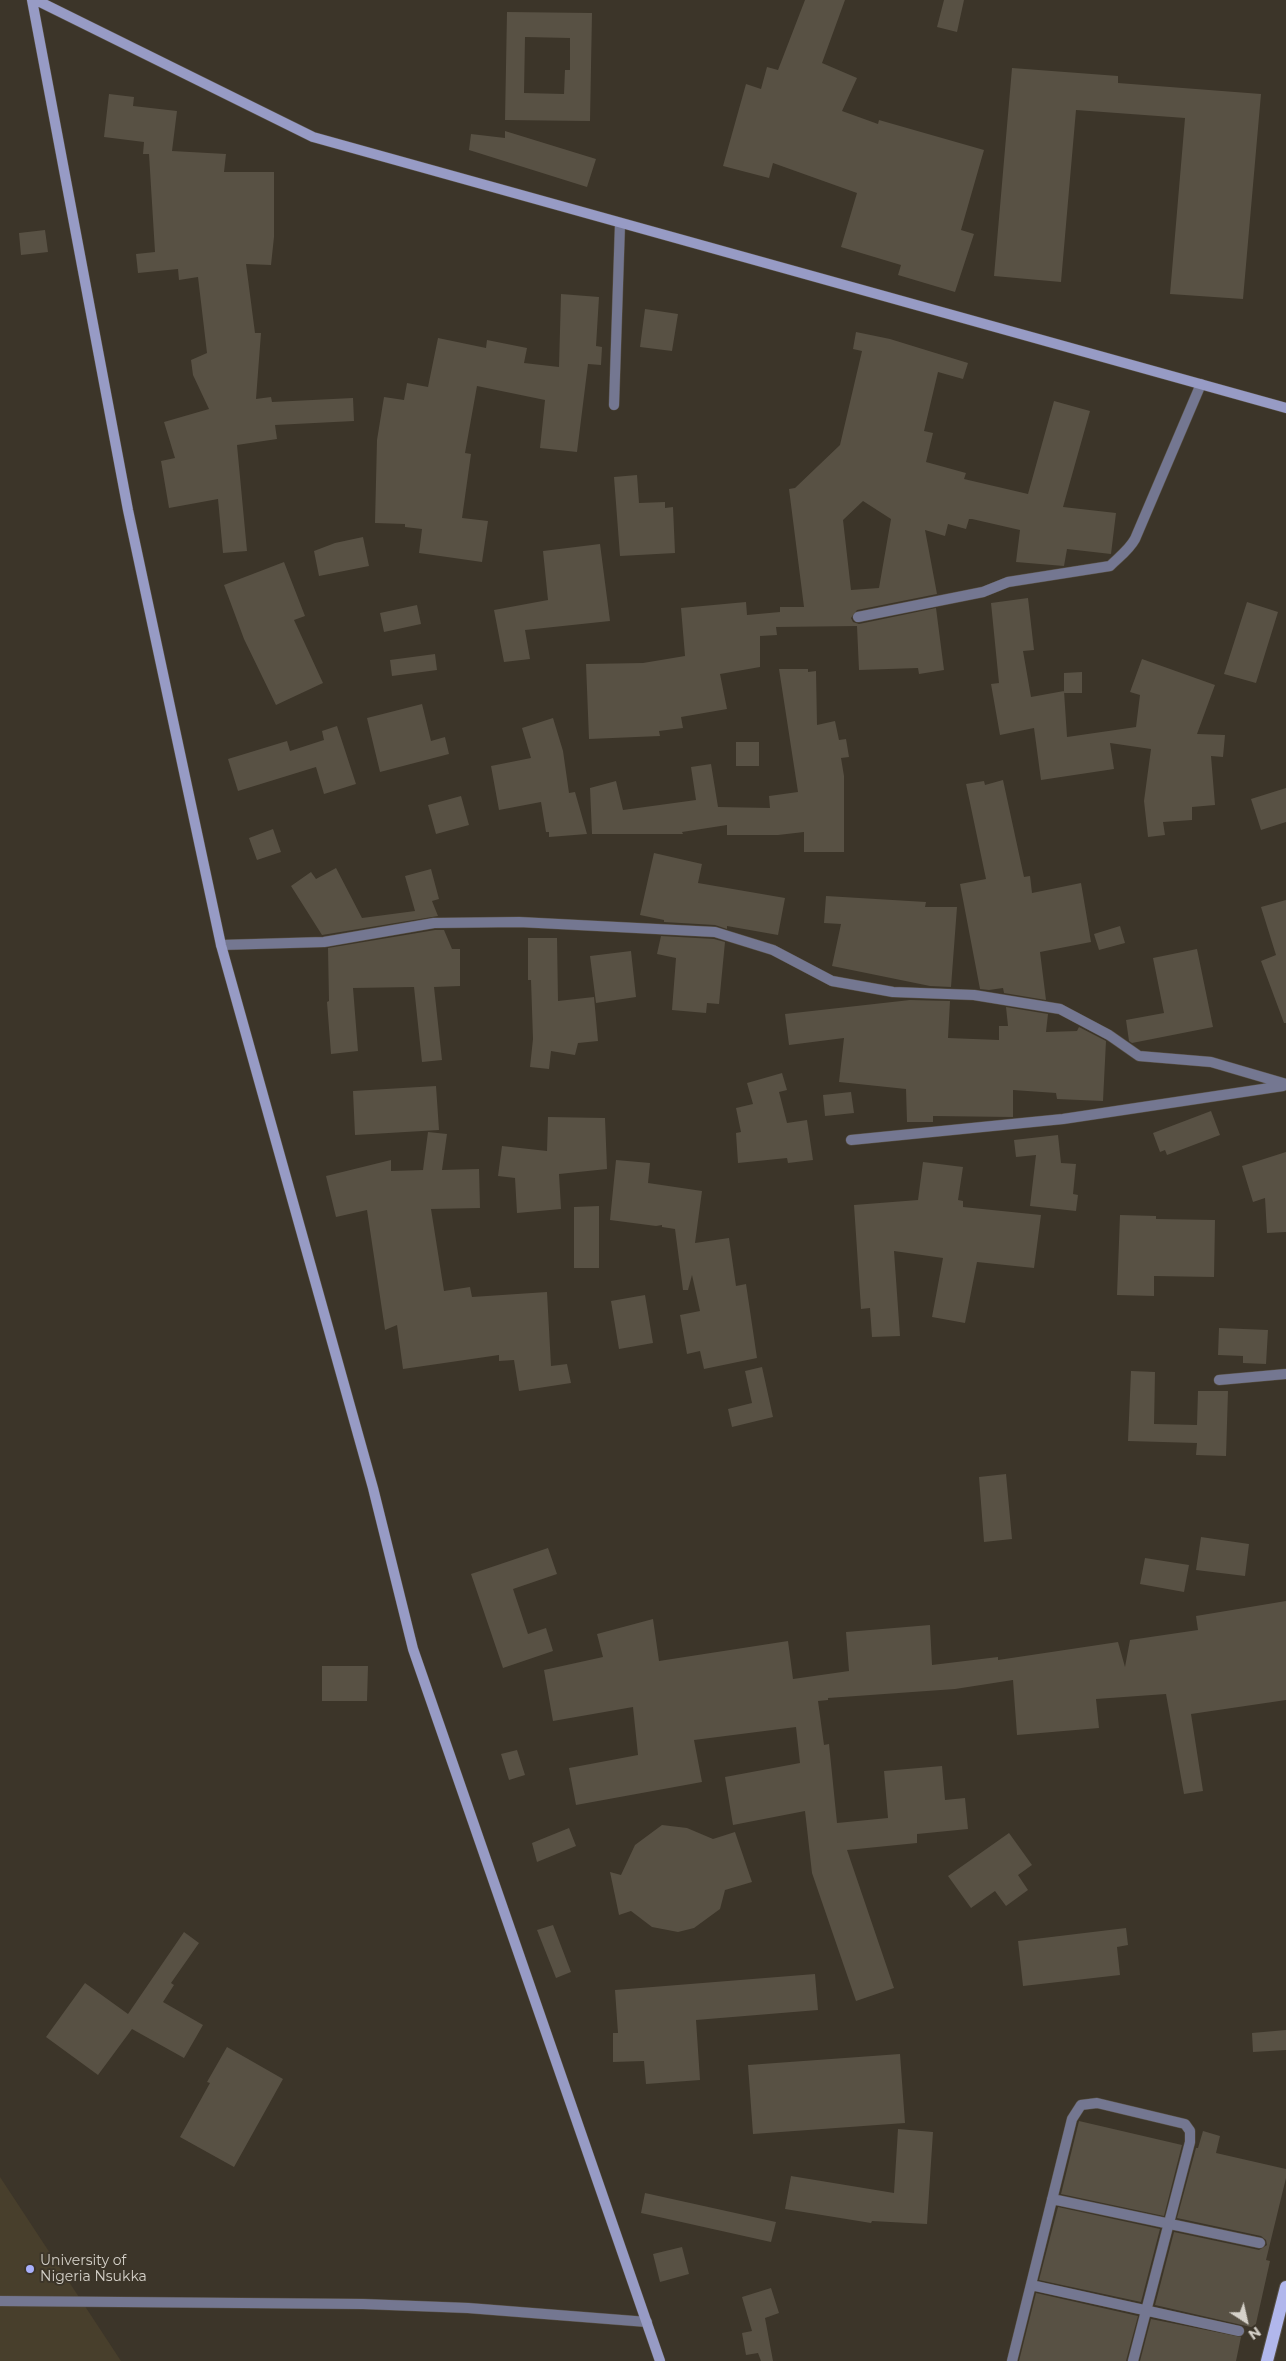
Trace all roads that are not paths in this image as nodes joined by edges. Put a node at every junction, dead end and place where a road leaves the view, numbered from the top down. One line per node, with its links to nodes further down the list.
1 (34, 0): 2 (street); 7 (street)
2 (620, 224): 3 (street); 4 (street)
3 (1201, 384): 5 (street); 6 (street)
4 (614, 405)
5 (1286, 408)
6 (858, 617)
7 (221, 945): 8 (street); 19 (street)
8 (1286, 1085): 9 (street)
9 (851, 1140)
10 (1286, 1374): 11 (street)
11 (1219, 1380)
12 (1052, 2200): 13 (street); 13 (street); 15 (street)
13 (1169, 2223): 14 (street); 18 (street)
14 (1260, 2244)
15 (1031, 2285): 18 (street); 22 (street)
16 (1286, 2288): 24 (main road)
17 (0, 2301): 19 (street)
18 (1146, 2310): 20 (street); 23 (street)
19 (647, 2322): 21 (street)
20 (1239, 2331)
21 (660, 2361)
22 (1012, 2361)
23 (1133, 2361)
24 (1267, 2361)

